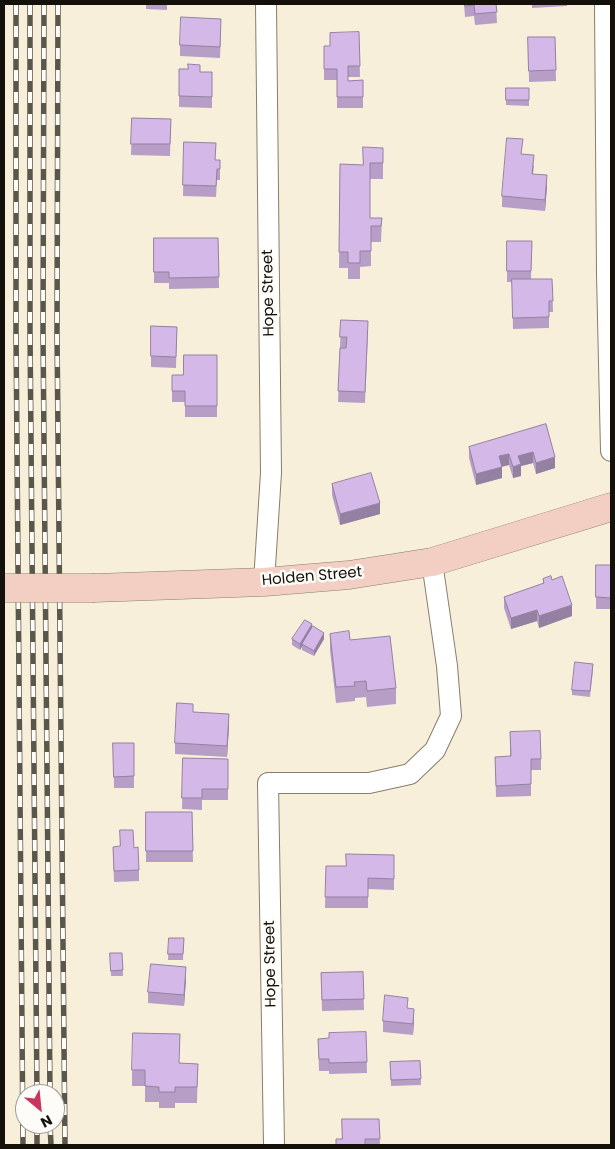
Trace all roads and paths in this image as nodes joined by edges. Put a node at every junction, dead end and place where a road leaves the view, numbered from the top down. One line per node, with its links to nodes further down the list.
1 (266, 4): 6 (street, Hope Street)
2 (605, 4): 3 (street)
3 (611, 451)
4 (611, 507): 5 (main road, Holden Street)
5 (432, 562): 6 (main road, Holden Street); 8 (street, Hope Street)
6 (264, 582): 7 (main road, Holden Street, bridge)
7 (4, 588)
8 (274, 1145)

